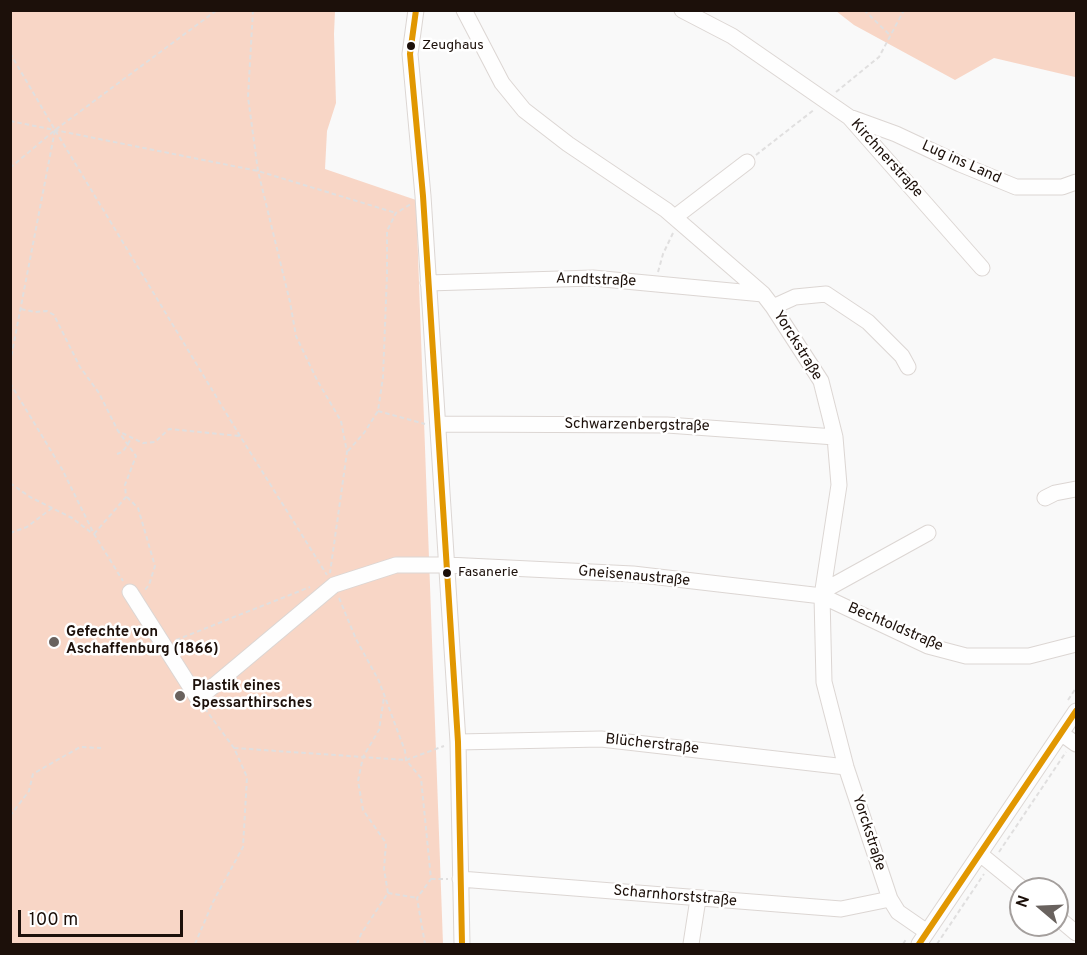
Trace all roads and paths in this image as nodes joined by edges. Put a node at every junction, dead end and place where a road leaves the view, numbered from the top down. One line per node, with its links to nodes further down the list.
1 (217, 10): 13 (path)
2 (253, 10): 16 (path)
3 (416, 10): 18 (street)
4 (464, 10): 20 (street, Yorckstraße)
5 (682, 10): 10 (street, Kirchnerstraße)
6 (864, 10): 8 (path)
7 (904, 10): 8 (path)
8 (891, 36): 10 (path)
9 (10, 53): 13 (path)
10 (826, 101): 11 (street, Kirchnerstraße); 14 (path)
11 (849, 117): 17 (street, Lug ins Land); 22 (street, Kirchnerstraße)
12 (10, 121): 13 (path)
13 (55, 130): 15 (path); 16 (path); 27 (path); 34 (path)
14 (747, 162): 20 (street)
15 (10, 168)
16 (258, 171): 19 (path); 38 (path)
17 (1077, 182)
18 (423, 196): 19 (path); 23 (street)
19 (396, 213): 31 (path)
20 (675, 217): 25 (street, Yorckstraße)
21 (673, 233): 24 (path)
22 (982, 268)
23 (428, 283): 24 (street, Arndtstraße); 32 (street)
24 (654, 284): 25 (street, Arndtstraße)
25 (763, 294): 26 (street, Yorckstraße)
26 (773, 307): 29 (street); 35 (street, Yorckstraße)
27 (21, 309): 28 (path); 33 (path)
28 (10, 363)
29 (908, 367)
30 (10, 383): 47 (path)
31 (378, 411): 32 (path); 38 (path)
32 (433, 424): 35 (street, Schwarzenbergstraße); 48 (street)
33 (118, 432): 36 (path); 37 (path)
34 (240, 436): 36 (path); 49 (path)
35 (835, 437): 52 (street, Yorckstraße)
36 (131, 438): 37 (path)
37 (127, 446): 39 (path); 42 (path)
38 (347, 452): 49 (path)
39 (117, 454)
40 (10, 483): 44 (path)
41 (1077, 489): 43 (street)
42 (126, 497): 47 (path); 50 (path)
43 (1045, 498)
44 (52, 508): 45 (path); 47 (path)
45 (10, 533)
46 (928, 533): 52 (street)
47 (94, 534): 51 (path)
48 (447, 565): 49 (street, Gneisenaustraße); 52 (street, Gneisenaustraße); 59 (street)
49 (334, 585): 51 (street); 53 (path); 55 (path)
50 (146, 588)
51 (130, 592)
52 (822, 593): 54 (street, Bechtoldstraße); 64 (street, Yorckstraße)
53 (174, 641)
54 (1077, 644)
55 (384, 696): 62 (path); 63 (path)
56 (205, 708): 61 (path)
57 (1077, 711): 58 (street)
58 (1070, 740): 66 (street); 66 (path)
59 (458, 742): 63 (path); 64 (street, Blücherstraße); 69 (street)
60 (101, 748): 65 (path)
61 (234, 748): 62 (path); 75 (path)
62 (363, 757): 63 (path); 70 (path)
63 (406, 760): 68 (path)
64 (846, 766): 73 (street, Yorckstraße)
65 (10, 816)
66 (986, 859): 67 (street); 74 (street); 80 (path)
67 (1009, 878)
68 (431, 879): 69 (path); 71 (path)
69 (460, 879): 72 (street, Scharnhorststraße); 78 (street)
70 (388, 893): 71 (path); 76 (path)
71 (417, 898): 77 (path)
72 (698, 899): 73 (street, Scharnhorststraße); 79 (street)
73 (890, 899): 74 (street, Yorckstraße)
74 (923, 938)
75 (195, 945)
76 (357, 945)
77 (426, 945)
78 (462, 945)
79 (691, 945)
80 (937, 945)

